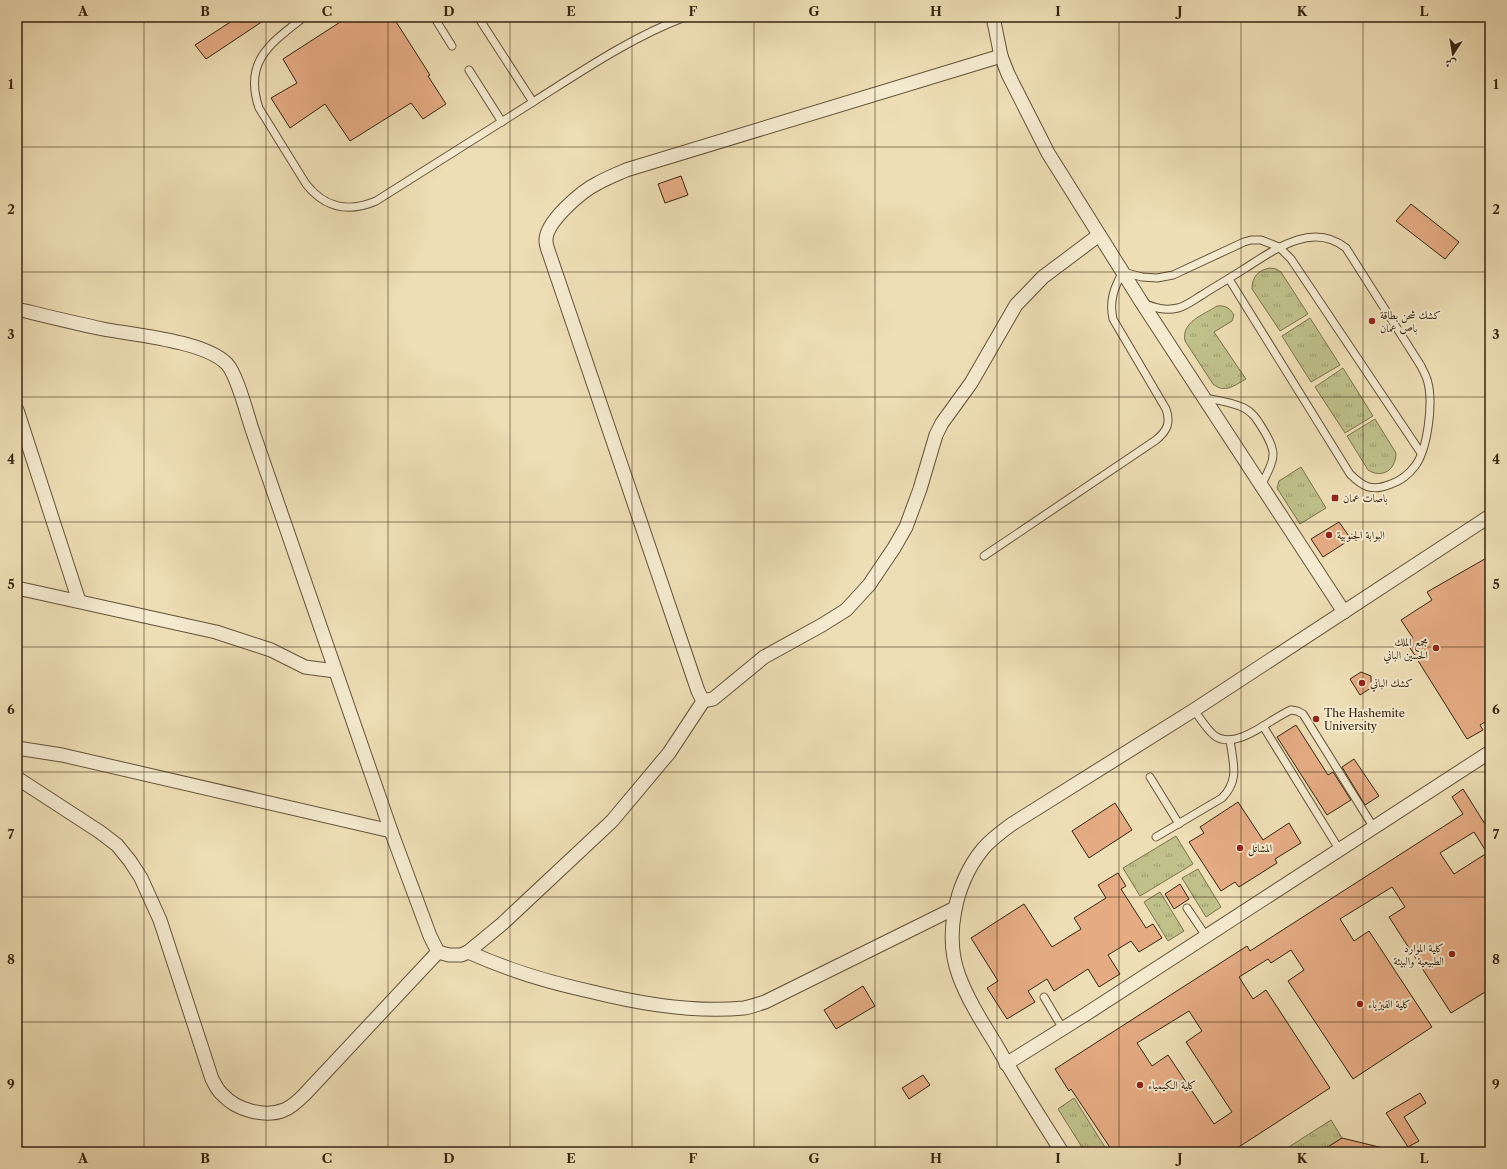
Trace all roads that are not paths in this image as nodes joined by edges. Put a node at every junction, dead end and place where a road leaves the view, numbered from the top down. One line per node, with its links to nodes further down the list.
1 (304, 17): 10 (lane)
2 (434, 17): 6 (lane)
3 (478, 17): 9 (lane)
4 (684, 17): 9 (lane)
5 (993, 17): 7 (street)
6 (452, 46)
7 (1001, 56): 11 (street); 27 (street)
8 (469, 70): 10 (lane)
9 (533, 102): 10 (lane)
10 (502, 122)
11 (1100, 235): 13 (street); 27 (street)
12 (1279, 247): 13 (lane); 14 (lane); 19 (lane); 19 (lane)
13 (1123, 272): 15 (street); 22 (lane)
14 (1229, 279): 15 (lane); 19 (lane)
15 (1142, 303): 17 (street)
16 (17, 309): 26 (street)
17 (1204, 397): 20 (street); 20 (lane)
18 (17, 410): 24 (street)
19 (1421, 453)
20 (1261, 486): 25 (street)
21 (1490, 516): 25 (street)
22 (984, 556)
23 (17, 588): 24 (street)
24 (79, 601): 26 (street)
25 (1344, 612): 28 (street)
26 (335, 671): 37 (street)
27 (704, 700): 44 (street)
28 (1194, 710): 30 (lane); 40 (street)
29 (1263, 726): 30 (lane); 36 (lane); 39 (lane)
30 (1230, 740): 35 (lane)
31 (17, 748): 37 (street)
32 (1490, 752): 36 (street)
33 (1150, 777): 35 (lane)
34 (17, 778): 43 (street)
35 (1179, 824): 38 (lane)
36 (1374, 828): 39 (street)
37 (391, 831): 43 (street)
38 (1156, 837)
39 (1339, 849): 42 (street)
40 (955, 908): 44 (street); 47 (street)
41 (1187, 908): 42 (lane)
42 (1206, 936): 46 (street)
43 (438, 952): 44 (street)
44 (468, 952)
45 (1044, 997): 46 (lane)
46 (1063, 1029): 47 (street)
47 (1006, 1064): 48 (street)
48 (1062, 1152)

